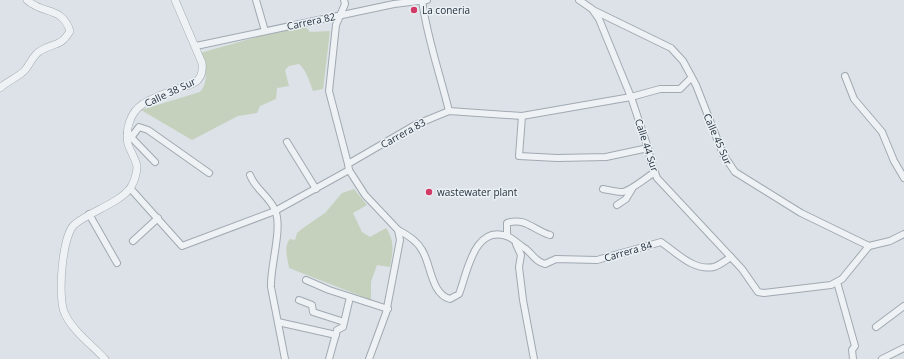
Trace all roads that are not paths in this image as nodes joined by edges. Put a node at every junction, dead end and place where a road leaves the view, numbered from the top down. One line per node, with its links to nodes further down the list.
1 (27, 0): 13 (street)
2 (175, 0): 10 (street, Calle 38 Sur)
3 (256, 0): 9 (street)
4 (344, 0): 8 (street)
5 (424, 0): 8 (street, Carrera 82); 15 (street)
6 (579, 0): 7 (street, Calle 44 Sur)
7 (592, 10): 12 (street, Calle 45 Sur); 14 (street, Calle 44 Sur)
8 (339, 15): 9 (street, Carrera 82); 21 (street)
9 (264, 31): 10 (street, Carrera 82)
10 (196, 46): 17 (street, Calle 38 Sur)
11 (845, 76): 25 (street)
12 (691, 78): 14 (street, Carrera 83); 40 (street, Calle 45 Sur)
13 (0, 88)
14 (631, 97): 16 (street, Carrera 83); 19 (street, Calle 44 Sur)
15 (449, 111): 16 (street, Carrera 83); 21 (street, Carrera 83)
16 (522, 116): 19 (street)
17 (128, 134): 20 (street); 23 (street); 26 (street)
18 (287, 142): 27 (street)
19 (648, 148): 22 (street, Calle 44 Sur)
20 (155, 162)
21 (348, 167): 27 (street, Carrera 83); 34 (street)
22 (655, 172): 29 (street); 41 (street, Calle 44 Sur)
23 (209, 173)
24 (250, 175): 31 (street)
25 (904, 178)
26 (130, 188): 32 (street); 33 (street)
27 (316, 189): 31 (street, Carrera 83)
28 (603, 189): 29 (street)
29 (632, 189): 30 (street)
30 (617, 205)
31 (275, 211): 33 (street, Carrera 83); 49 (street)
32 (89, 214): 42 (street); 54 (street)
33 (158, 218): 38 (street)
34 (398, 230): 37 (street); 48 (street)
35 (904, 234): 40 (street)
36 (550, 235): 37 (street)
37 (507, 236): 39 (street, Carrera 84)
38 (133, 241)
39 (516, 244): 41 (street, Carrera 84); 58 (street)
40 (869, 246): 44 (street)
41 (731, 257): 44 (street, Calle 44 Sur)
42 (118, 263)
43 (306, 280): 45 (street)
44 (837, 282): 59 (street)
45 (350, 296): 48 (street); 50 (street)
46 (299, 300): 50 (street)
47 (904, 306): 51 (street)
48 (388, 309): 57 (street)
49 (278, 322): 52 (street); 55 (street)
50 (344, 322): 52 (street)
51 (876, 327)
52 (336, 335): 56 (street)
53 (904, 348): 60 (street)
54 (105, 359)
55 (285, 359)
56 (329, 359)
57 (369, 359)
58 (534, 359)
59 (853, 359)
60 (882, 359)

